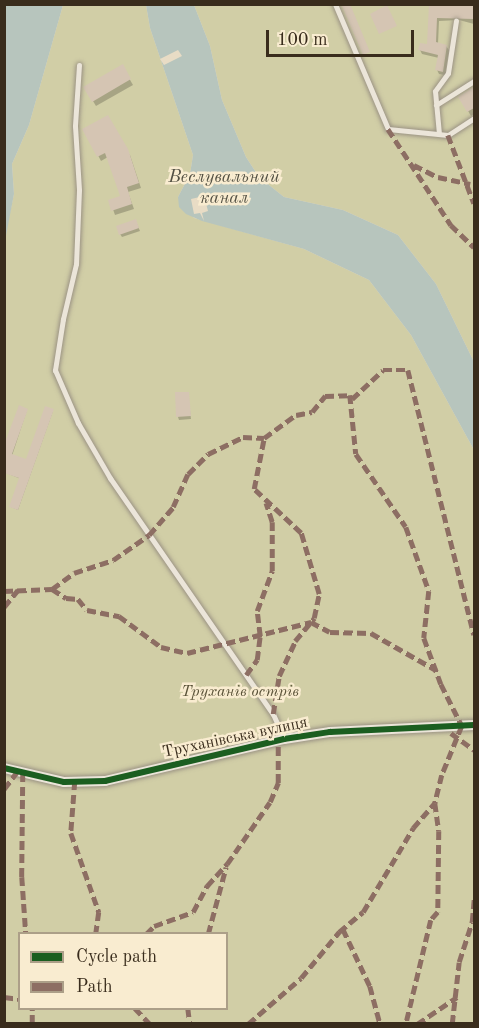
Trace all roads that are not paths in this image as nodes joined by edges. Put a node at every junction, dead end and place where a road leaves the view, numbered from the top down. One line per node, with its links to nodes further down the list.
1 (335, 4): 7 (lane)
2 (456, 21): 5 (lane)
3 (79, 66): 9 (lane)
4 (474, 81): 5 (lane)
5 (436, 105): 7 (lane)
6 (474, 118): 7 (lane)
7 (439, 134)
8 (474, 725): 9 (street, Труханівська вулиця)
9 (284, 739): 10 (street, Труханівська вулиця)
10 (4, 768)

